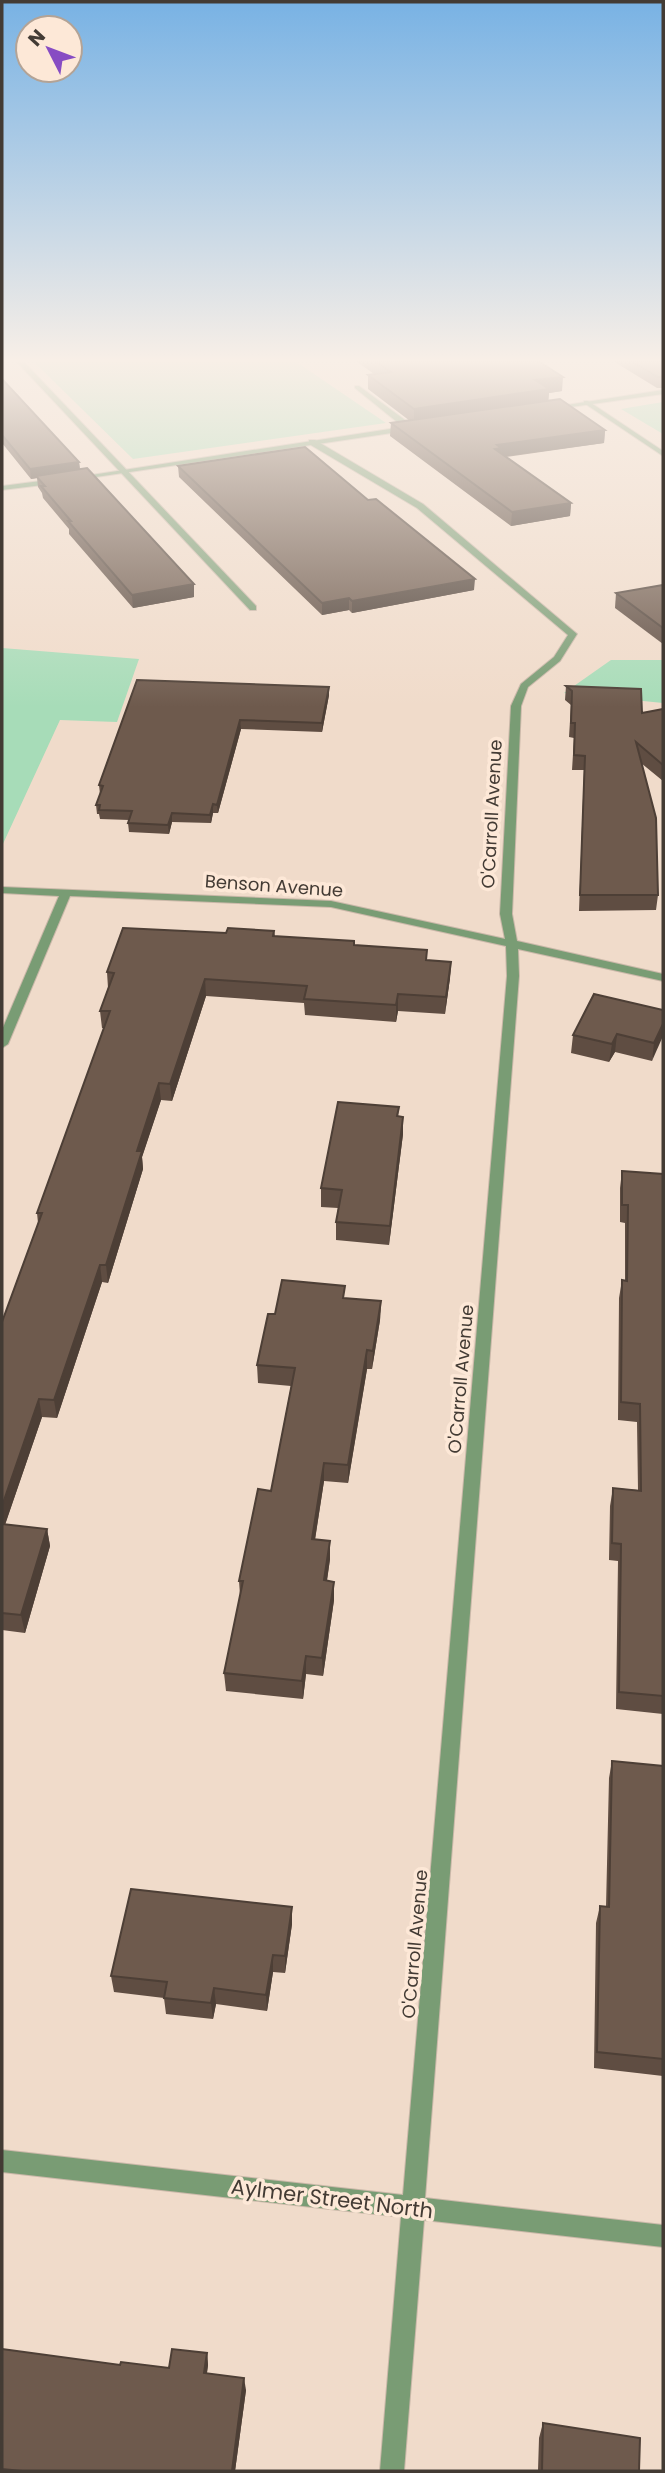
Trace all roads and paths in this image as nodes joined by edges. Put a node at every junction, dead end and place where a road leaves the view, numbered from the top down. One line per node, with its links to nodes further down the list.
1 (85, 476): 4 (street)
2 (129, 476): 5 (street)
3 (370, 476): 8 (street, O'Carroll Avenue)
4 (2, 488)
5 (253, 608)
6 (2, 890): 7 (street, Benson Avenue)
7 (66, 892): 8 (street, Benson Avenue); 10 (street)
8 (512, 944): 9 (street, Benson Avenue); 12 (street, O'Carroll Avenue)
9 (663, 976)
10 (2, 1044)
11 (2, 2161): 12 (street, Aylmer Street North)
12 (412, 2208): 13 (street, Aylmer Street North); 14 (street, O'Carroll Avenue)
13 (663, 2236)
14 (392, 2471)

